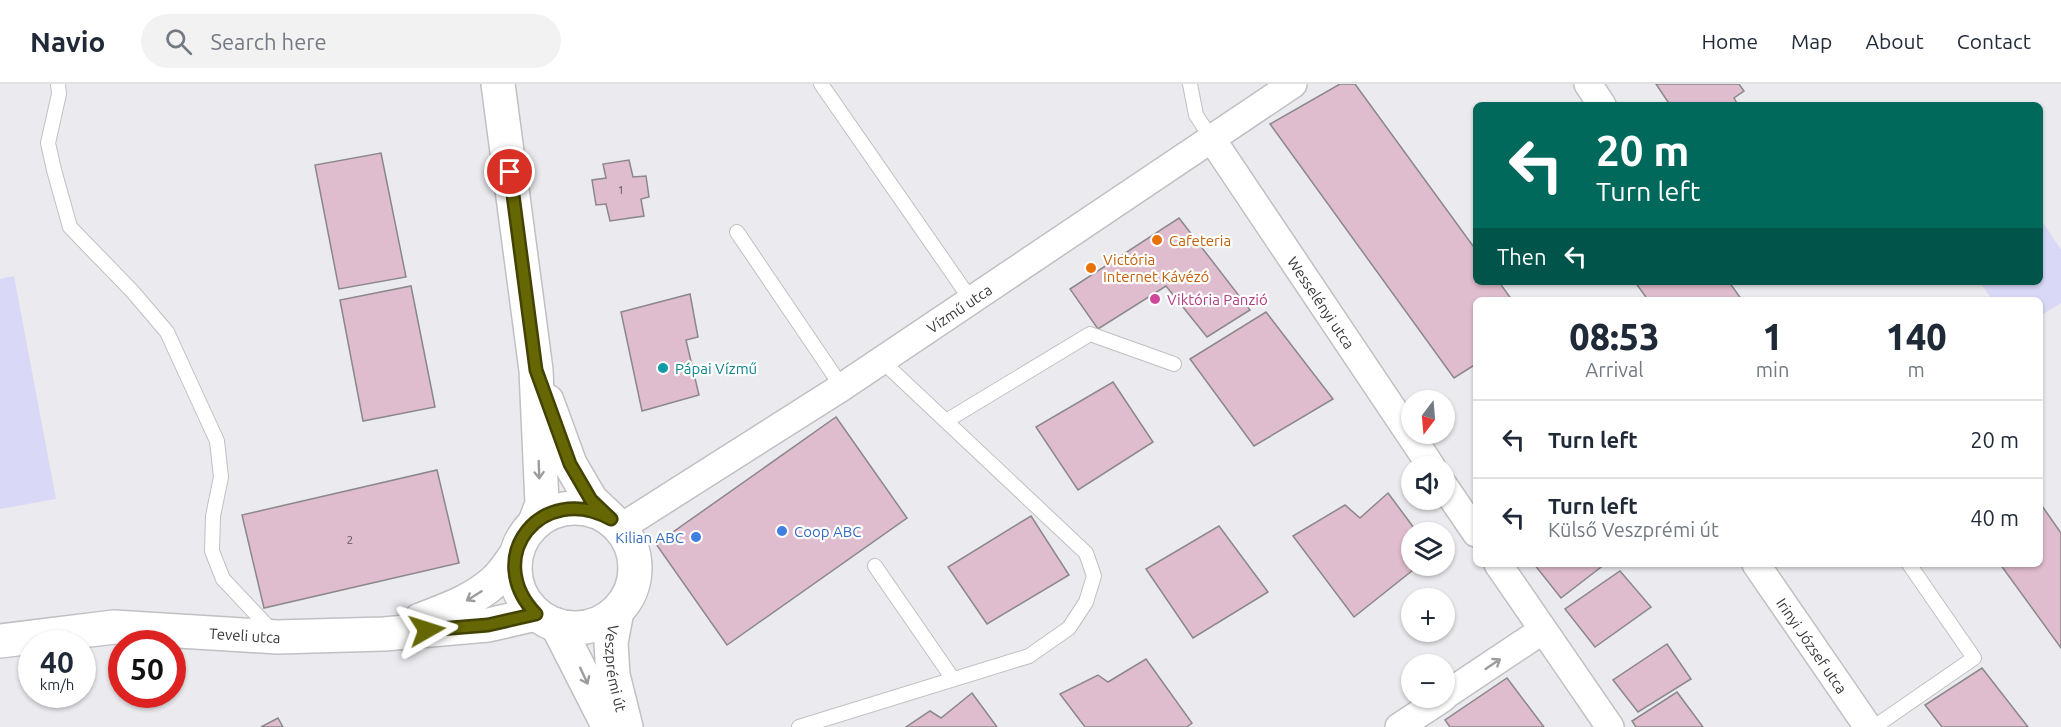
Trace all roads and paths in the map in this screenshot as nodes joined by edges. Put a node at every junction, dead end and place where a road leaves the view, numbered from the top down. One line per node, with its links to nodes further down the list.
1 (57, 84): 30 (lane)
2 (498, 84): 13 (main road)
3 (821, 84): 10 (lane)
4 (1190, 84): 8 (lane)
5 (1293, 84): 8 (street, Vízmű utca)
6 (1588, 84): 7 (street)
7 (1600, 102)
8 (1211, 138): 10 (street, Vízmű utca); 16 (street, Wesselényi utca)
9 (736, 232): 14 (lane)
10 (971, 300): 11 (street, Vízmű utca)
11 (881, 360): 14 (street, Vízmű utca); 15 (lane)
12 (1174, 364): 15 (lane)
13 (536, 370): 19 (main road, one-way to 19); 20 (main road)
14 (842, 387): 20 (street, Vízmű utca)
15 (946, 421): 32 (lane)
16 (1424, 456)
17 (1455, 498): 18 (street)
18 (1472, 517)
19 (535, 522): 20 (main road); 21 (main road)
20 (615, 524): 26 (main road)
21 (515, 556): 27 (main road); 29 (main road, Teveli utca, one-way to 29)
22 (875, 566): 32 (lane)
23 (1500, 567): 28 (street)
24 (1758, 567): 40 (street, Irinyi József utca)
25 (1911, 567): 41 (lane)
26 (617, 611): 27 (main road); 36 (main road, Veszprémi út)
27 (547, 620): 29 (main road, Teveli utca); 35 (main road, Veszprémi út, one-way to 35)
28 (1543, 630): 33 (street, one-way to 28); 39 (street)
29 (384, 634): 30 (main road, Teveli utca)
30 (277, 636): 31 (main road, Teveli utca)
31 (0, 641)
32 (953, 679): 37 (lane)
33 (1455, 690)
34 (1428, 708): 38 (street)
35 (609, 727)
36 (626, 727)
37 (799, 727)
38 (1399, 727)
39 (1610, 727)
40 (1868, 727)
41 (1874, 727)

